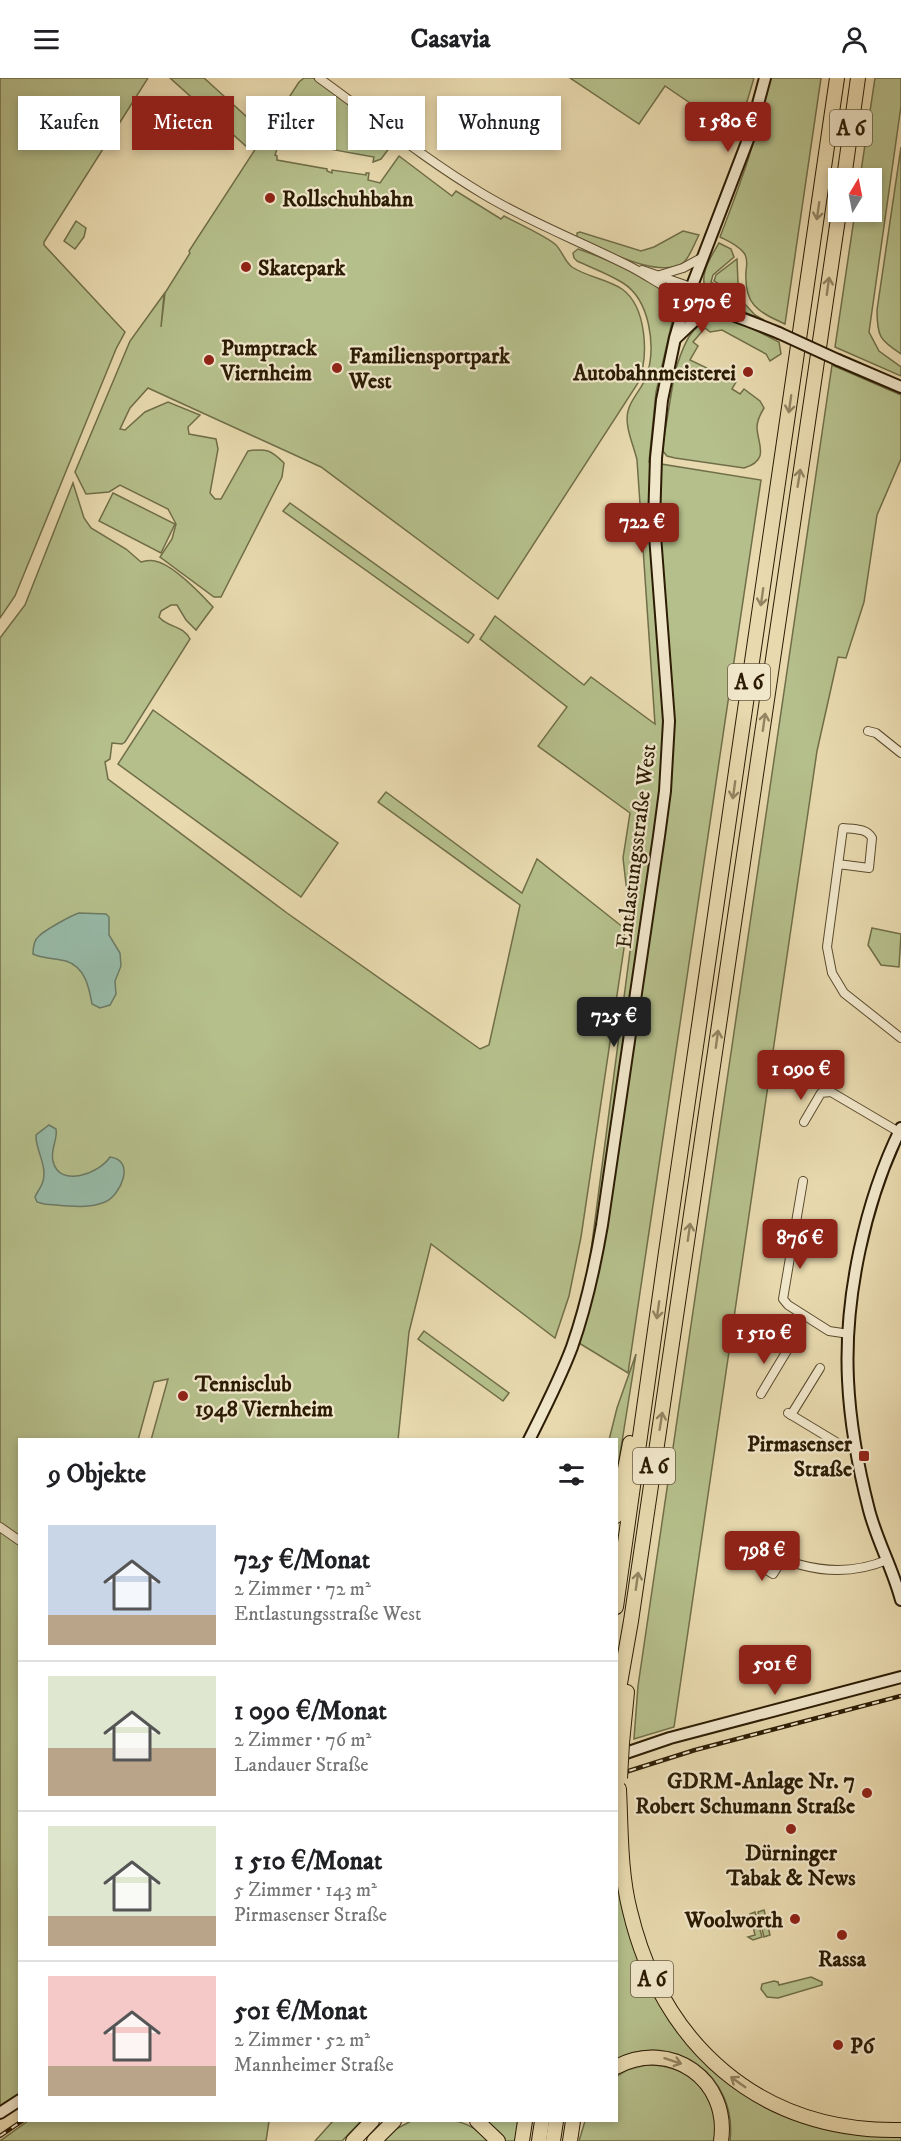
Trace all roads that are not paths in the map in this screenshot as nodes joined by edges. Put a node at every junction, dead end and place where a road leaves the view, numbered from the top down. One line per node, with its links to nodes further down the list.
1 (319, 78): 8 (street)
2 (765, 78): 7 (main road, Entlastungsstraße West)
3 (837, 78): 26 (highway, A 6, one-way to 26)
4 (858, 78): 5 (highway, A 6)
5 (845, 168)
6 (838, 222): 38 (highway, A 6, one-way to 6)
7 (703, 257): 9 (street); 10 (main road, Entlastungsstraße West)
8 (631, 268): 9 (street); 11 (street)
9 (660, 275): 10 (street)
10 (691, 287): 11 (main road, Entlastungsstraße West); 13 (main road)
11 (687, 298): 12 (main road); 14 (main road, Entlastungsstraße West)
12 (717, 310): 13 (main road); 14 (main road)
13 (744, 318): 15 (main road, bridge)
14 (675, 339): 28 (main road, Entlastungsstraße West)
15 (901, 387)
16 (868, 731): 17 (street)
17 (901, 753)
18 (838, 864): 18 (street); 19 (street)
19 (901, 1038)
20 (804, 1122): 21 (street)
21 (900, 1130): 23 (main road)
22 (803, 1181): 23 (street)
23 (849, 1334): 29 (main road)
24 (788, 1349): 27 (street)
25 (820, 1368): 29 (street)
26 (646, 1387): 30 (highway); 36 (highway, A 6)
27 (761, 1394)
28 (530, 1438)
29 (854, 1446): 34 (main road)
30 (618, 1506)
31 (0, 1527): 32 (street)
32 (18, 1540)
33 (782, 1560): 34 (street)
34 (887, 1560): 35 (main road)
35 (897, 1575): 37 (main road)
36 (618, 1592)
37 (901, 1600)
38 (631, 1621): 40 (highway, A 6); 42 (highway, A 6, bridge)
39 (901, 1677): 41 (main road)
40 (618, 1695)
41 (618, 1755)
42 (619, 1784): 43 (highway, A 6); 53 (highway, A 6, one-way to 42)
43 (618, 1793)
44 (618, 2066): 60 (highway, one-way to 60)
45 (18, 2101): 46 (main road)
46 (0, 2113)
47 (371, 2122): 54 (highway)
48 (393, 2122): 55 (highway)
49 (478, 2122): 56 (highway)
50 (525, 2122): 57 (highway)
51 (542, 2122): 58 (highway)
52 (556, 2122): 59 (highway)
53 (901, 2130)
54 (353, 2141)
55 (374, 2141)
56 (498, 2141)
57 (522, 2141)
58 (539, 2141)
59 (553, 2141)
60 (721, 2141)

